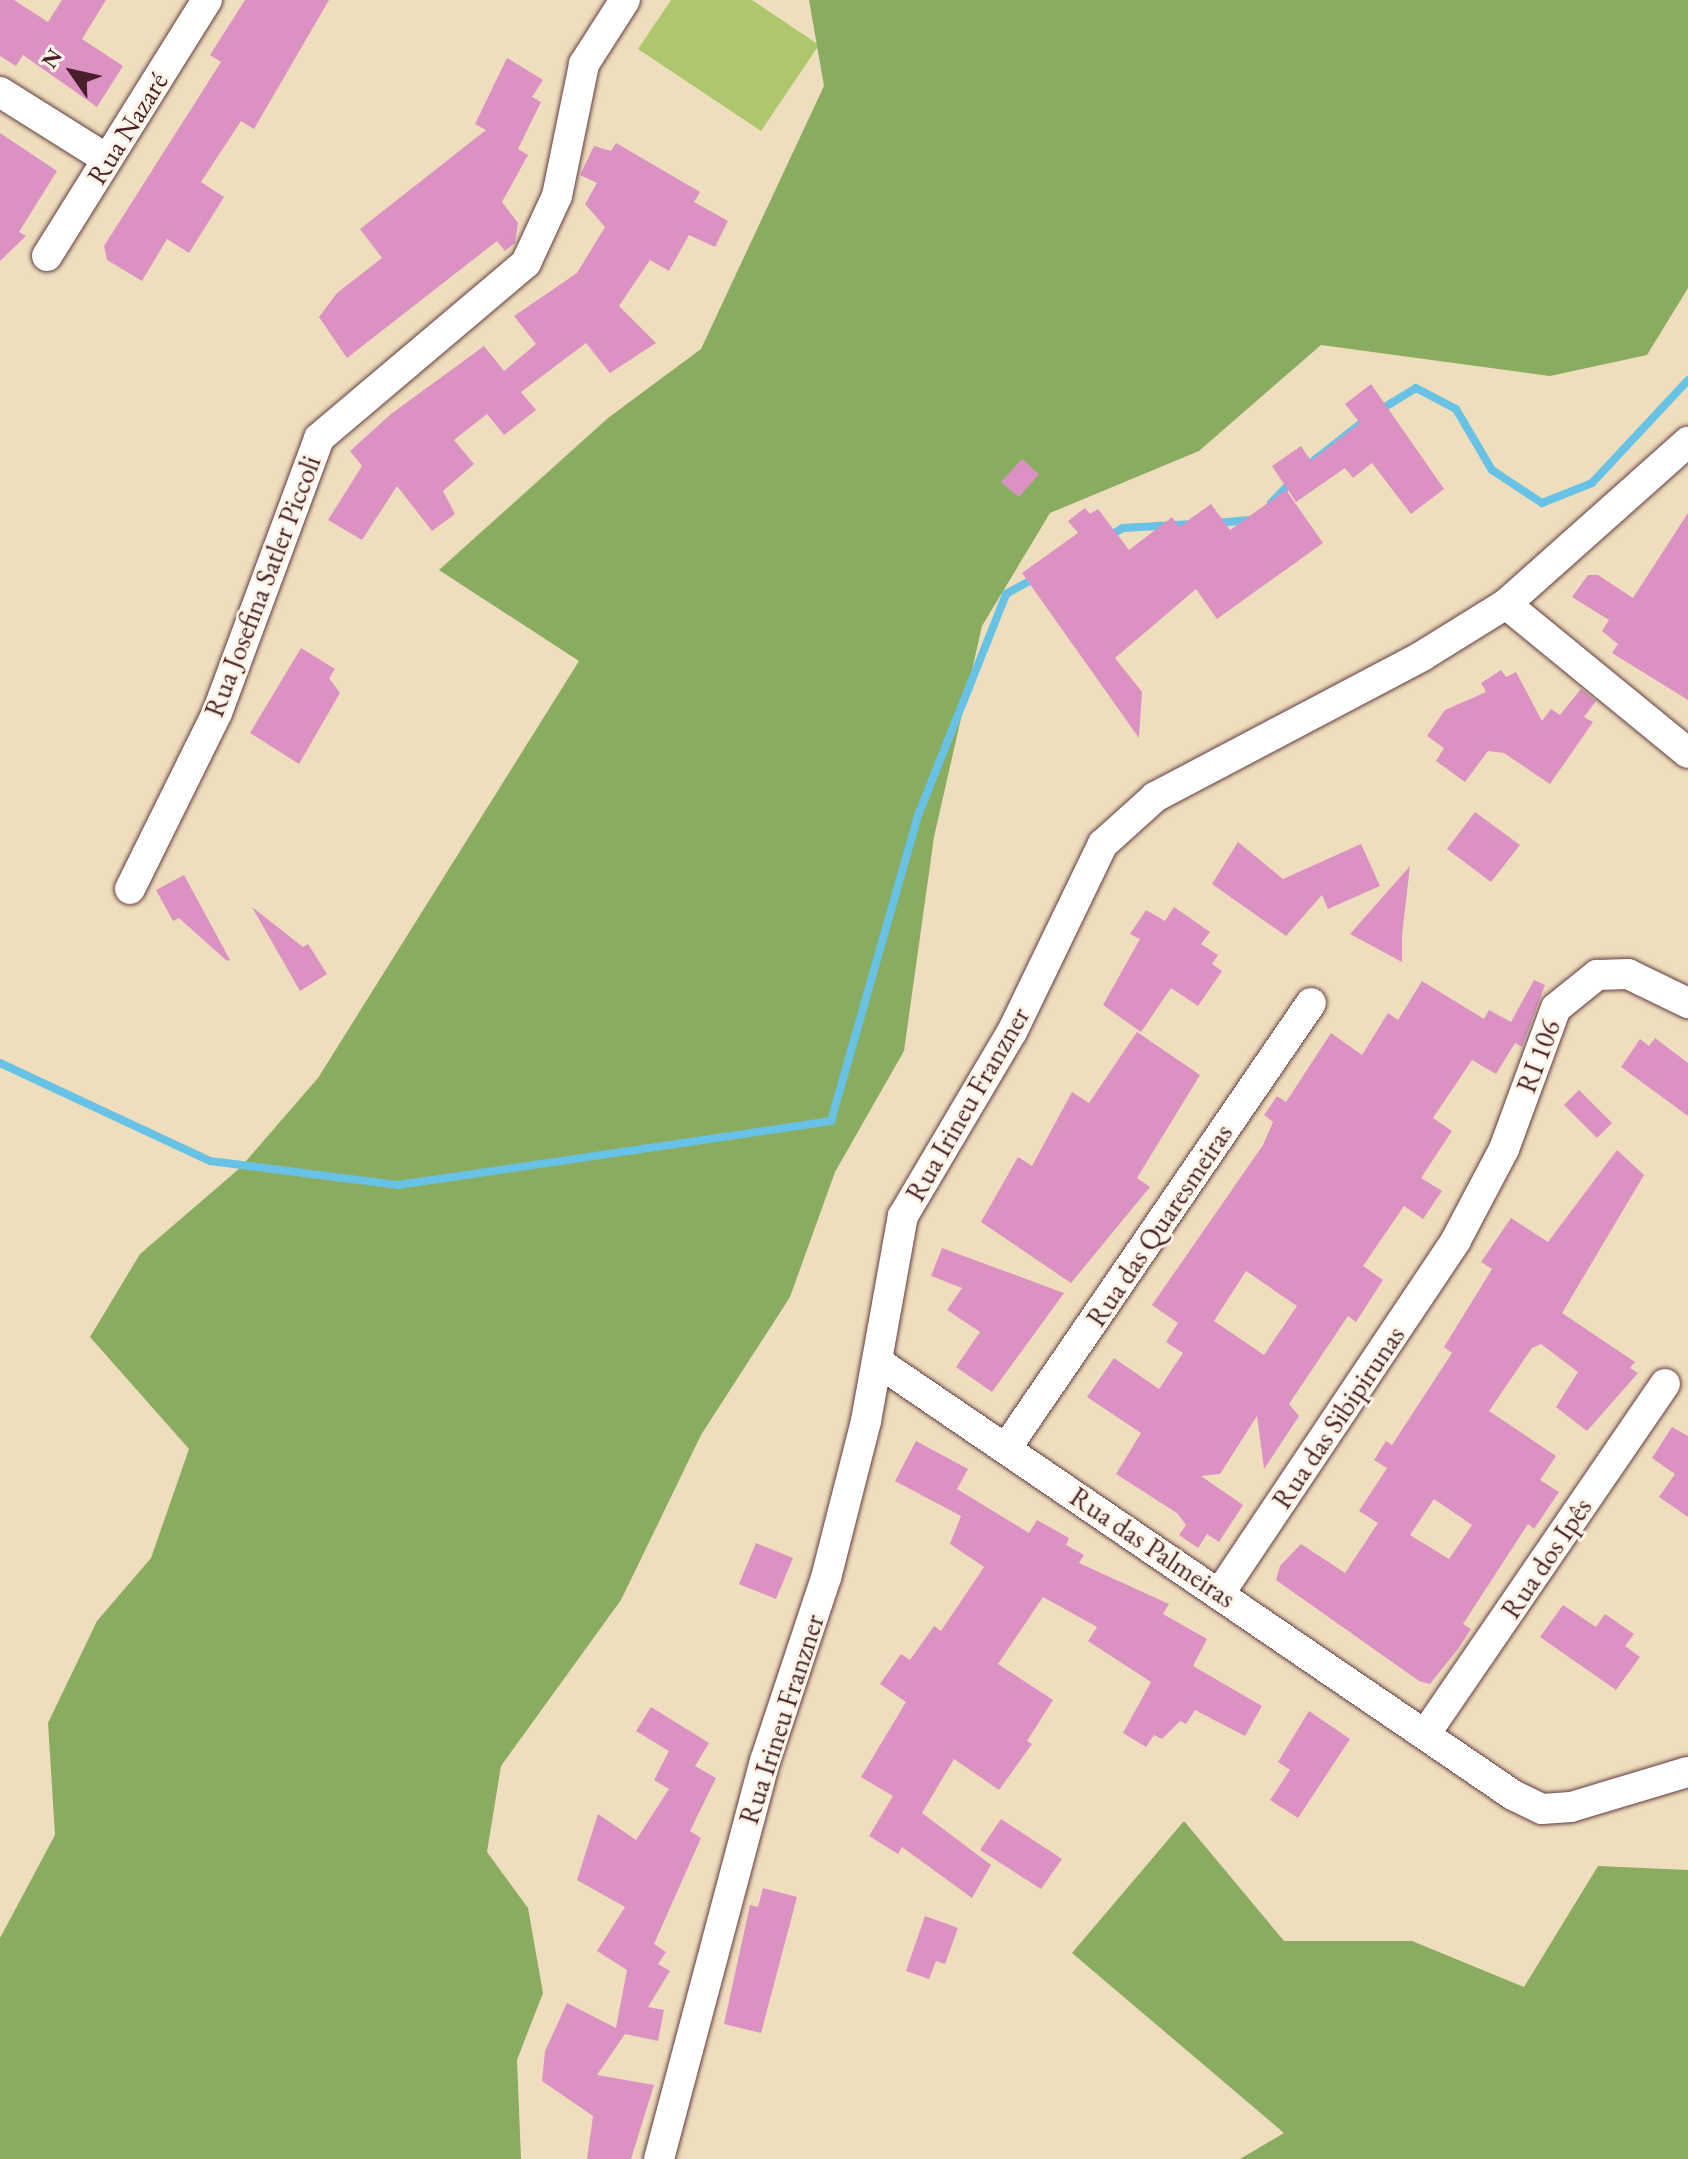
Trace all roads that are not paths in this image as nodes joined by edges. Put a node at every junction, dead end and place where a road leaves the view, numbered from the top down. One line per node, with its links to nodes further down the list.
1 (207, 0): 4 (street, Rua Nazaré)
2 (625, 0): 9 (street, Rua Josefina Satler Piccoli)
3 (0, 92): 4 (street)
4 (107, 159): 5 (street, Rua Nazaré)
5 (47, 256)
6 (1688, 442): 7 (street, Rua Irineu Franzner)
7 (1506, 604): 8 (street); 13 (street, Rua Irineu Franzner)
8 (1688, 753)
9 (130, 889)
10 (1311, 1003): 15 (street, Rua das Quaresmeiras)
11 (1688, 1003): 12 (street, RI 106)
12 (1456, 1240): 16 (street, Rua das Sibipirunas)
13 (878, 1362): 15 (street, Rua das Palmeiras); 19 (street, Rua Irineu Franzner)
14 (1665, 1384): 17 (street, Rua dos Ipês)
15 (1007, 1447): 16 (street, Rua das Palmeiras)
16 (1220, 1593): 17 (street, Rua das Palmeiras)
17 (1426, 1733): 18 (street, Rua das Palmeiras)
18 (1688, 1772)
19 (659, 2159)

